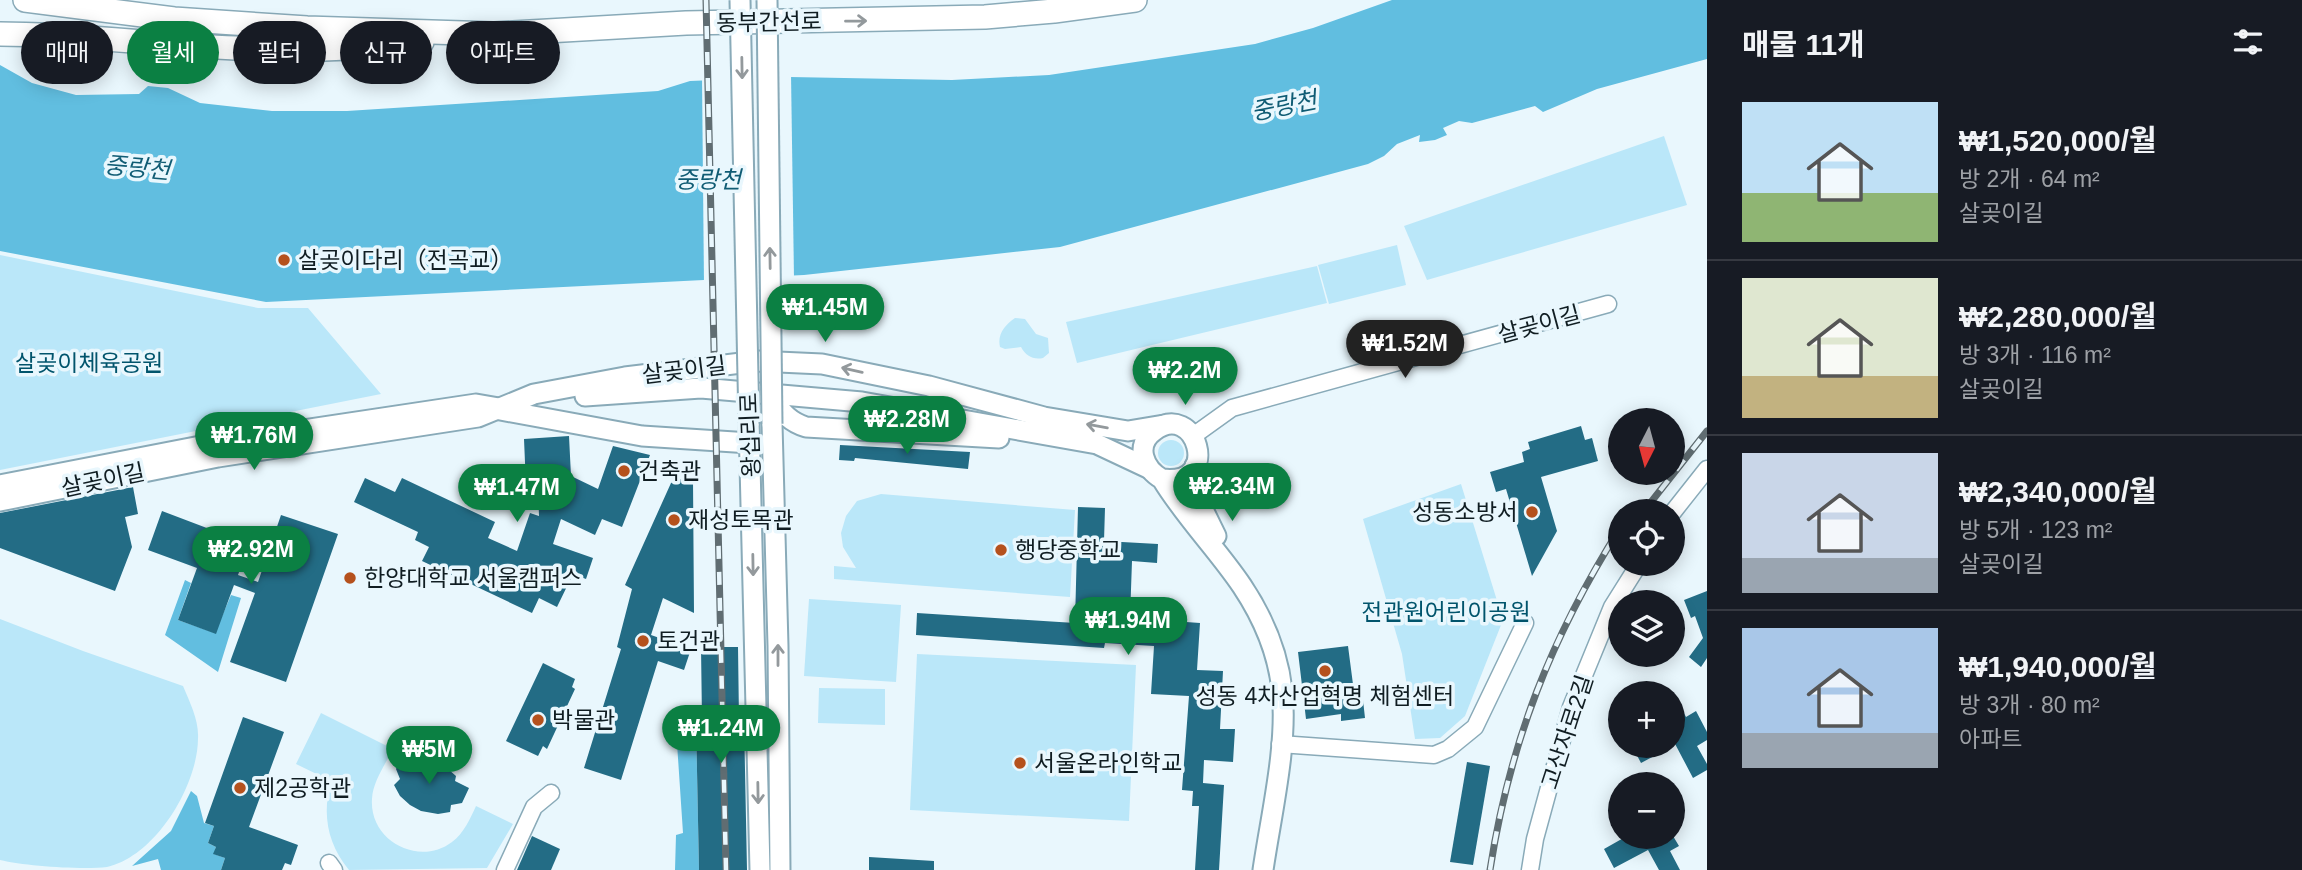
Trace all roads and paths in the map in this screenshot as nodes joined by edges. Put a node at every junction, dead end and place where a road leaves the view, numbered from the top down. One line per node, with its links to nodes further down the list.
1 (25, 0): 6 (highway, 동부간선로)
2 (740, 0): 15 (main road, 왕십리로, one-way to 15, bridge)
3 (766, 0): 10 (main road, 왕십리로, one-way to 3, bridge)
4 (1135, 0): 5 (highway, 동부간선로, one-way to 4)
5 (560, 30)
6 (446, 32)
7 (0, 34): 8 (highway)
8 (446, 39)
9 (1608, 304): 16 (street, 살곶이길)
10 (771, 398): 14 (main road); 30 (main road, 왕십리로, one-way to 10, bridge)
11 (494, 409): 12 (main road, 살곶이길, one-way to 11); 14 (main road, 살곶이길); 15 (main road); 20 (main road, 살곶이길); 22 (main road, 살곶이길)
12 (1044, 417): 13 (main road, 살곶이길, one-way to 12); 14 (main road)
13 (1164, 425): 16 (main road); 19 (main road)
14 (1032, 432): 19 (main road, 살곶이길)
15 (749, 433): 29 (main road, 왕십리로, one-way to 29)
16 (1193, 436): 17 (main road)
17 (1195, 466): 19 (main road); 24 (main road, 살곶이길)
18 (1707, 469): 21 (street)
19 (1155, 473): 24 (main road, 살곶이길)
20 (0, 485)
21 (1683, 499)
22 (0, 501)
23 (1631, 576): 32 (street, 고산자로2길)
24 (1240, 583): 26 (main road, 살곶이길)
25 (1525, 623): 26 (street)
26 (1280, 744): 31 (main road, 살곶이길)
27 (551, 793): 28 (street)
28 (505, 870)
29 (760, 870)
30 (780, 870)
31 (1263, 870)
32 (1530, 870)

